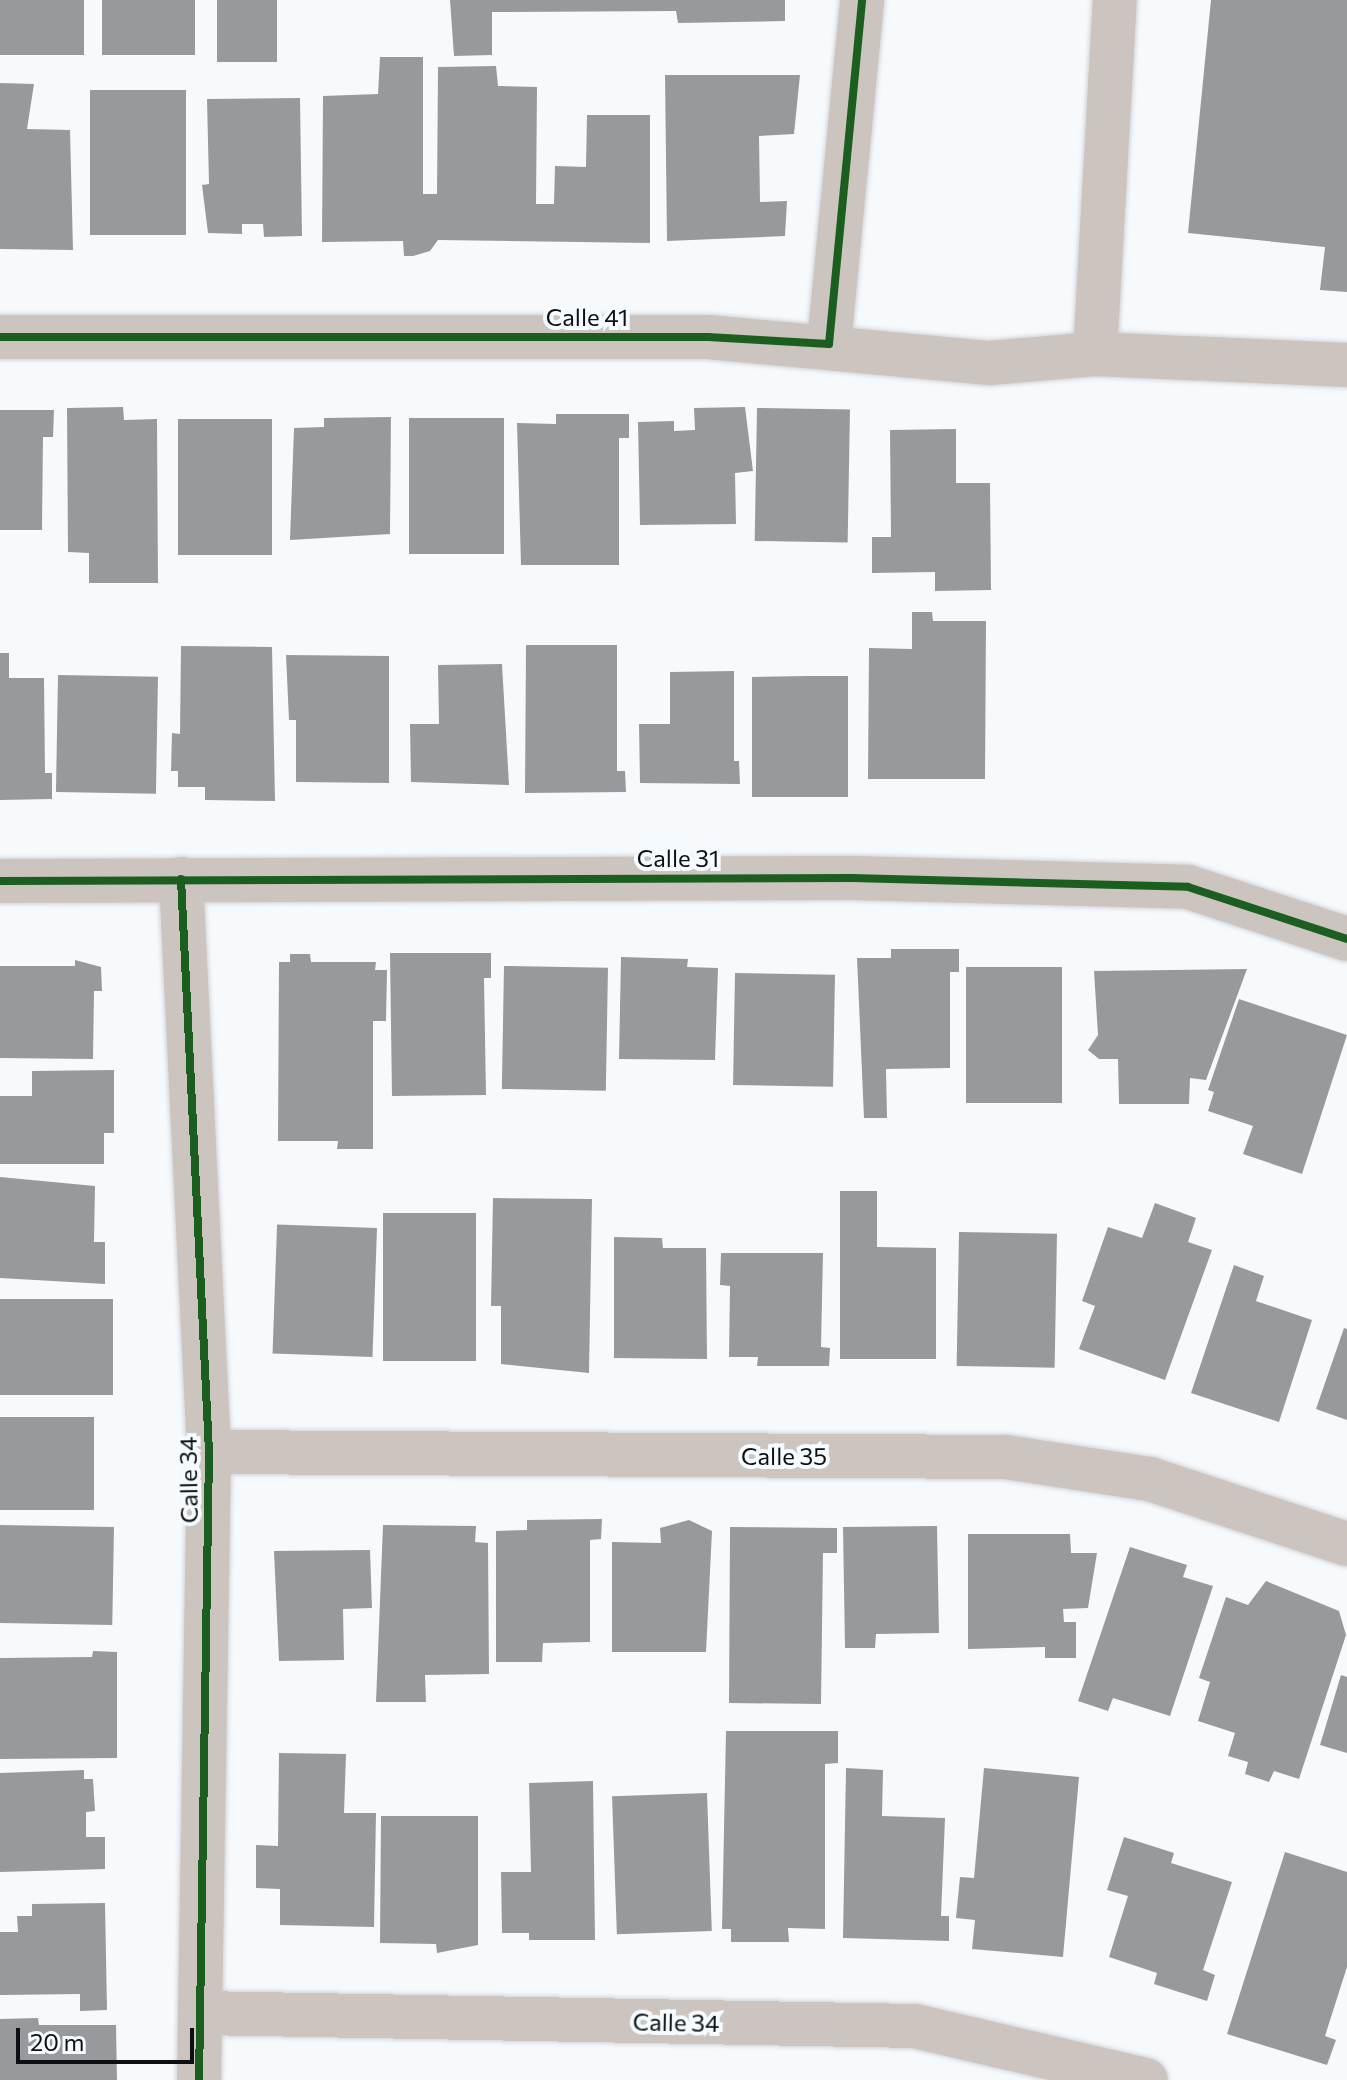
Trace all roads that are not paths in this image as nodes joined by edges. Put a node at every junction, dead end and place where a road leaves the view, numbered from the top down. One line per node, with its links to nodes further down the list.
1 (862, 0): 4 (street)
2 (1115, 0): 5 (street)
3 (0, 337): 4 (street, Calle 41)
4 (829, 344): 5 (street, Calle 41)
5 (1095, 354): 6 (street, Calle 41)
6 (1347, 365)
7 (181, 879): 8 (street, Calle 31); 9 (street, Calle 31); 10 (street, Calle 34)
8 (0, 881)
9 (1347, 939)
10 (209, 1452): 11 (street, Calle 35); 12 (street, Calle 34)
11 (1347, 1544)
12 (200, 2013): 13 (street, Calle 34); 14 (street, Calle 34)
13 (199, 2080)
14 (1146, 2080)

